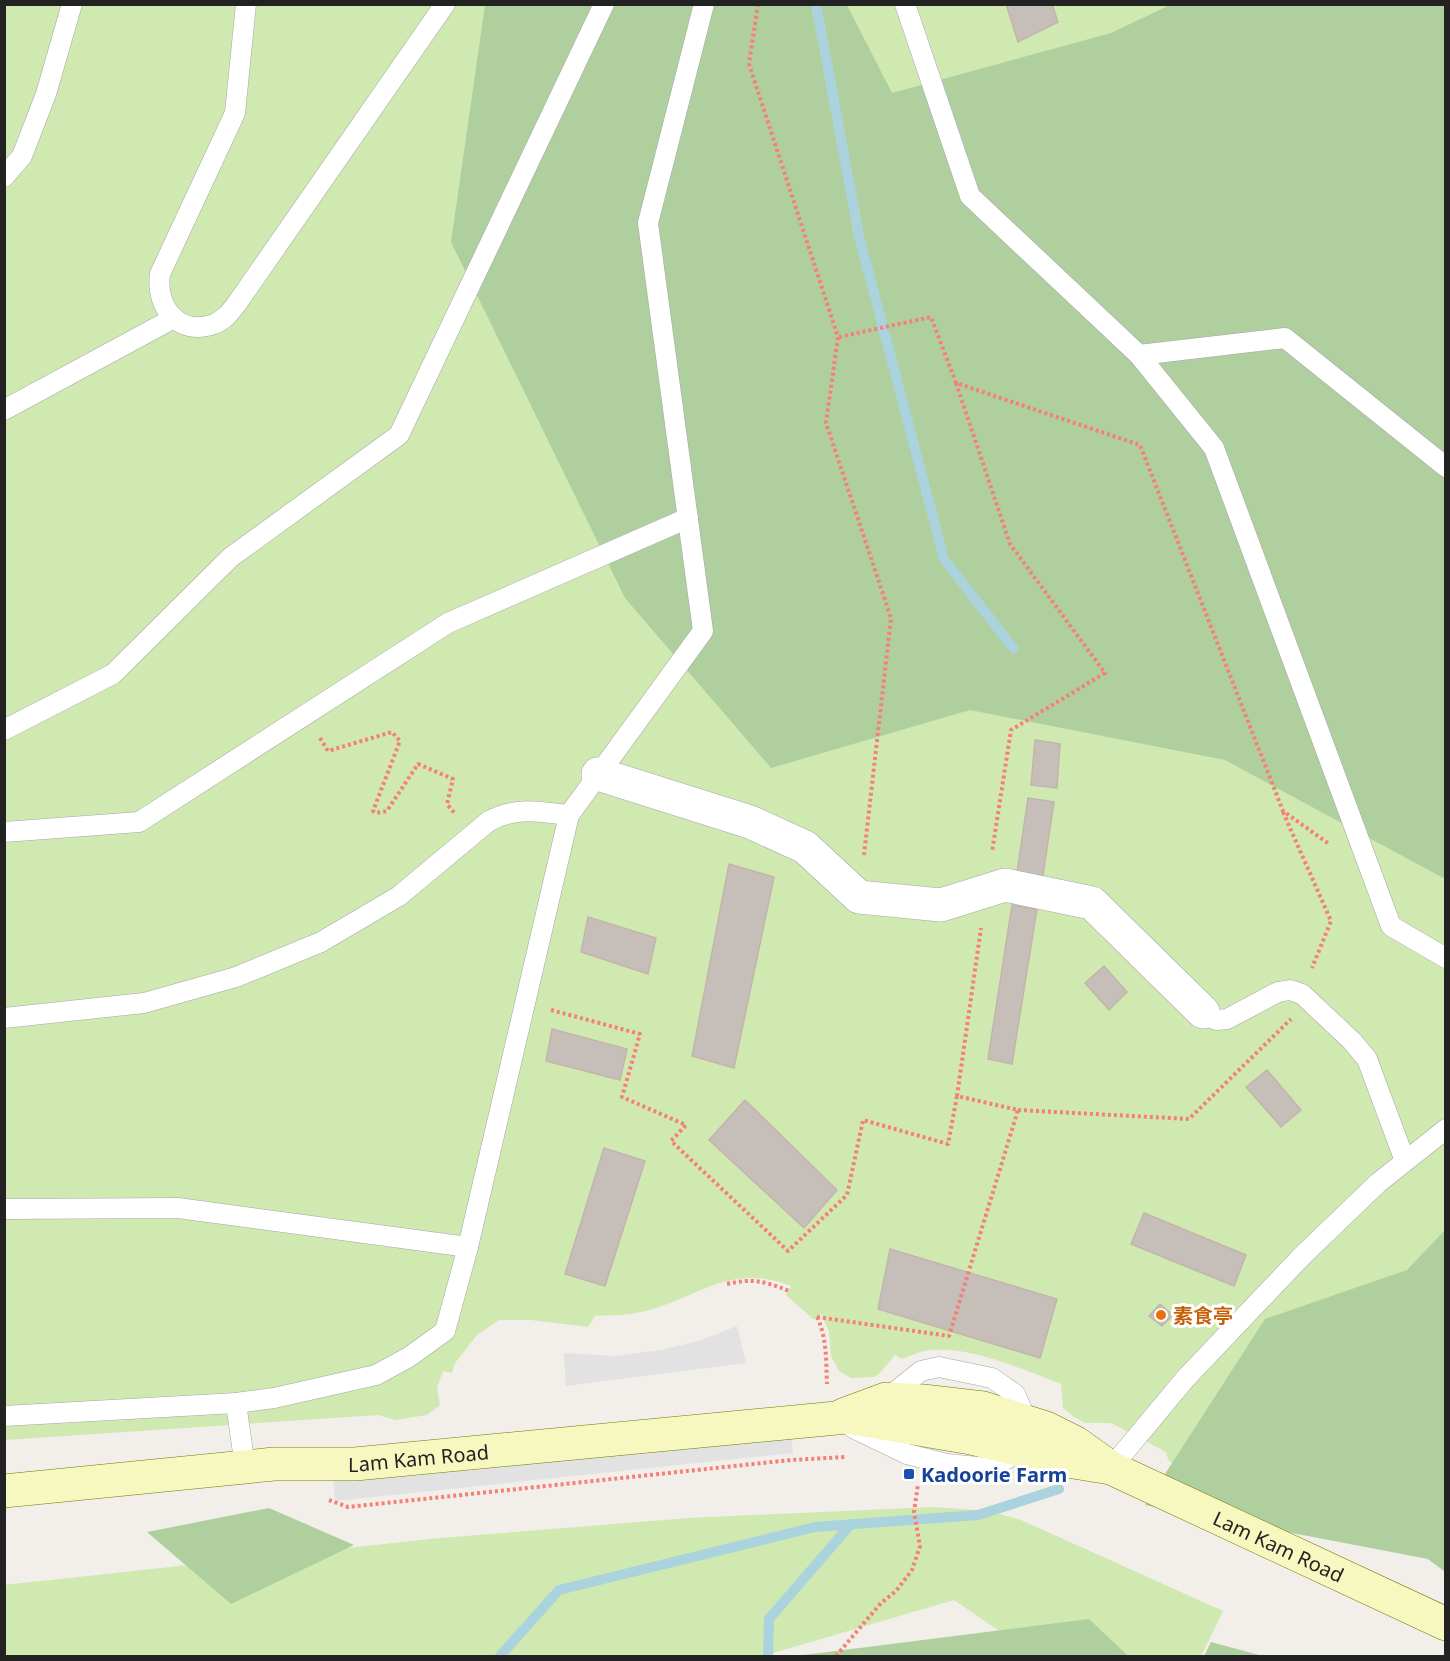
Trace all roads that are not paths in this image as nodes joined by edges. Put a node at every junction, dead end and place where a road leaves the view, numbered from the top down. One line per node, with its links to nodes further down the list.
1 (72, 4): 7 (lane)
2 (246, 4): 8 (lane)
3 (445, 4): 8 (lane)
4 (604, 4): 13 (lane)
5 (704, 4): 12 (lane)
6 (906, 4): 9 (lane)
7 (4, 177)
8 (174, 318): 10 (lane)
9 (1139, 355): 11 (lane); 17 (lane)
10 (4, 410)
11 (1446, 467)
12 (688, 518): 14 (lane); 16 (lane)
13 (4, 730)
14 (598, 774): 15 (lane); 18 (street)
15 (569, 815): 19 (lane); 23 (lane)
16 (4, 832)
17 (1446, 958)
18 (1203, 1012): 21 (lane)
19 (4, 1018)
20 (1446, 1129): 21 (lane)
21 (1405, 1161): 29 (lane)
22 (4, 1209): 23 (lane)
23 (468, 1247): 24 (lane)
24 (236, 1403): 25 (lane); 28 (lane)
25 (4, 1416)
26 (832, 1418): 27 (main road, Lam Kam Road); 27 (main road, Lam Kam Road); 28 (main road, Lam Kam Road)
27 (1024, 1436): 29 (main road, Lam Kam Road)
28 (245, 1467): 30 (main road, Lam Kam Road)
29 (1111, 1468): 31 (main road, Lam Kam Road)
30 (4, 1491)
31 (1446, 1624)

